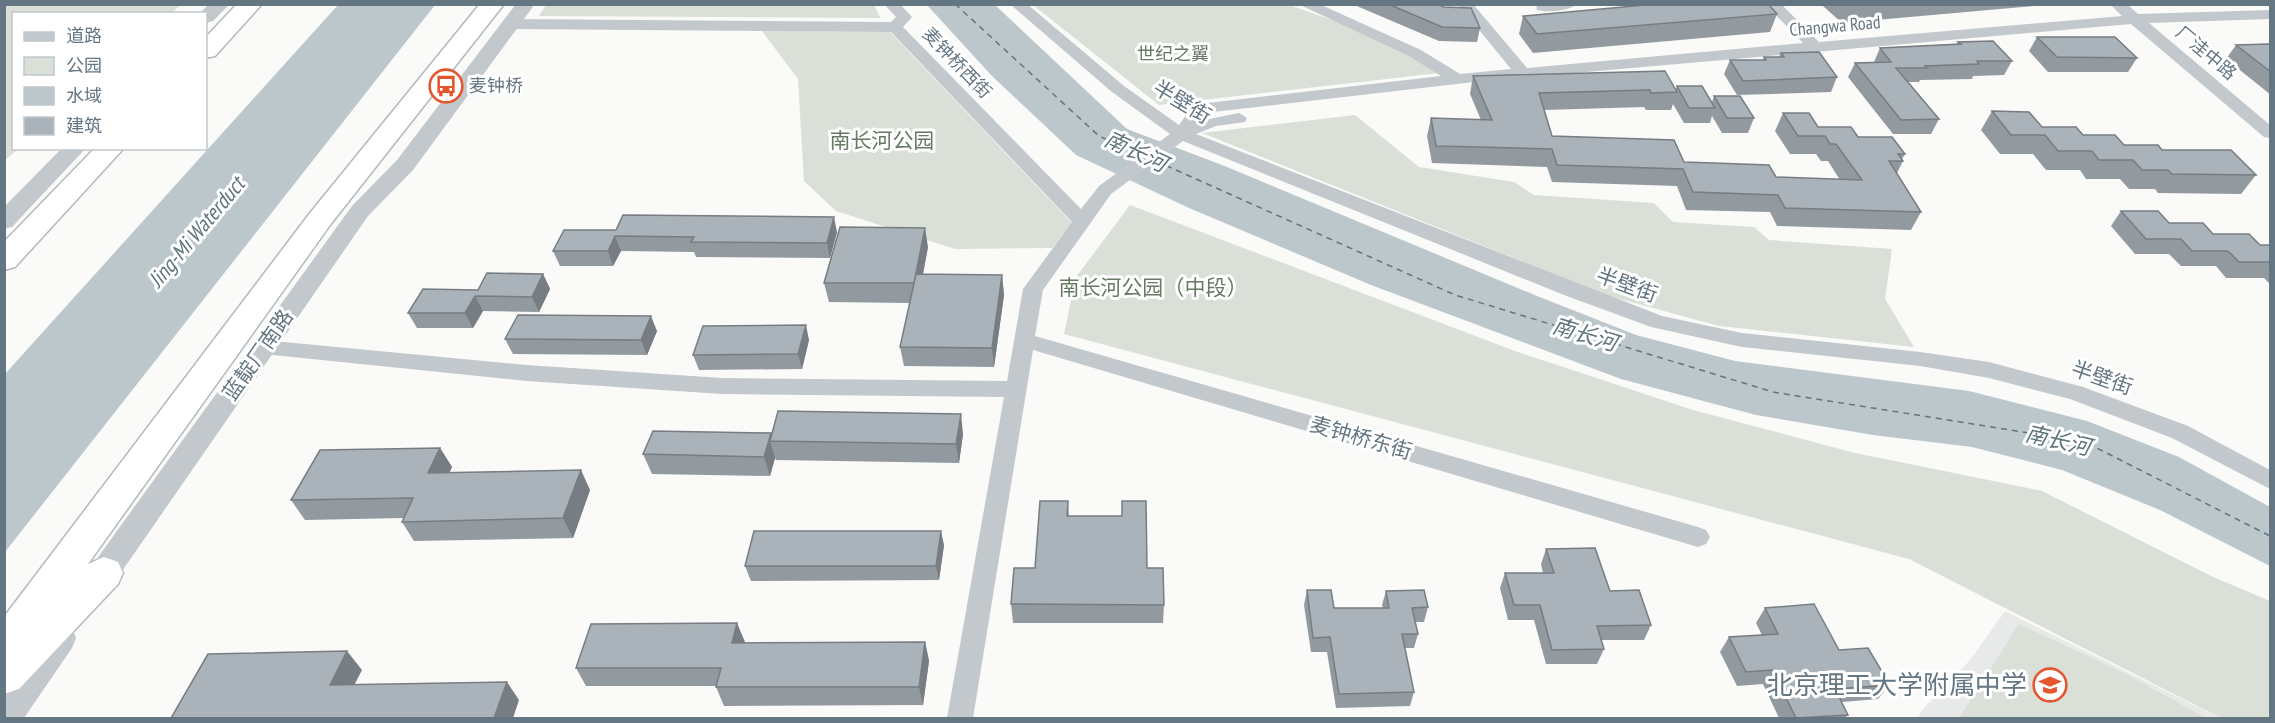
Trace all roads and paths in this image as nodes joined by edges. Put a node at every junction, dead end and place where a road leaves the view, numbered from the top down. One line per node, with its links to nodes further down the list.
1 (221, 4): 13 (street)
2 (251, 4): 17 (highway)
3 (891, 4): 15 (street)
4 (1017, 4): 21 (street, 半壁街)
5 (1305, 4): 19 (street)
6 (1465, 4): 18 (street)
7 (1570, 4): 10 (street)
8 (1772, 4): 16 (street)
9 (2117, 4): 14 (street, 厂洼中路)
10 (1542, 7)
11 (510, 11): 15 (street, 麦钟桥西街); 28 (street, 蓝靛厂南路); 33 (highway, 蓝靛厂南路)
12 (2271, 14): 14 (street, Changwa Road)
13 (207, 16)
14 (2135, 19): 16 (street, Changwa Road); 20 (street, 厂洼中路)
15 (894, 27): 24 (street, 麦钟桥西街)
16 (1815, 47): 18 (street, Changwa Road)
17 (207, 50)
18 (1523, 73): 19 (street, Changwa Road)
19 (1466, 78): 21 (street)
20 (2271, 133)
21 (1175, 138): 24 (street); 30 (street, 半壁街)
22 (73, 150): 25 (street)
23 (109, 150): 26 (highway)
24 (1083, 221): 27 (street)
25 (4, 222)
26 (4, 260)
27 (1024, 340): 29 (street); 31 (street, 麦钟桥东街)
28 (263, 347): 29 (street); 32 (street, 蓝靛厂南路)
29 (1016, 389): 36 (street)
30 (2271, 480)
31 (1698, 537)
32 (104, 573): 34 (highway); 35 (street, 蓝靛厂南路)
33 (4, 649)
34 (4, 676)
35 (4, 718)
36 (960, 718)

